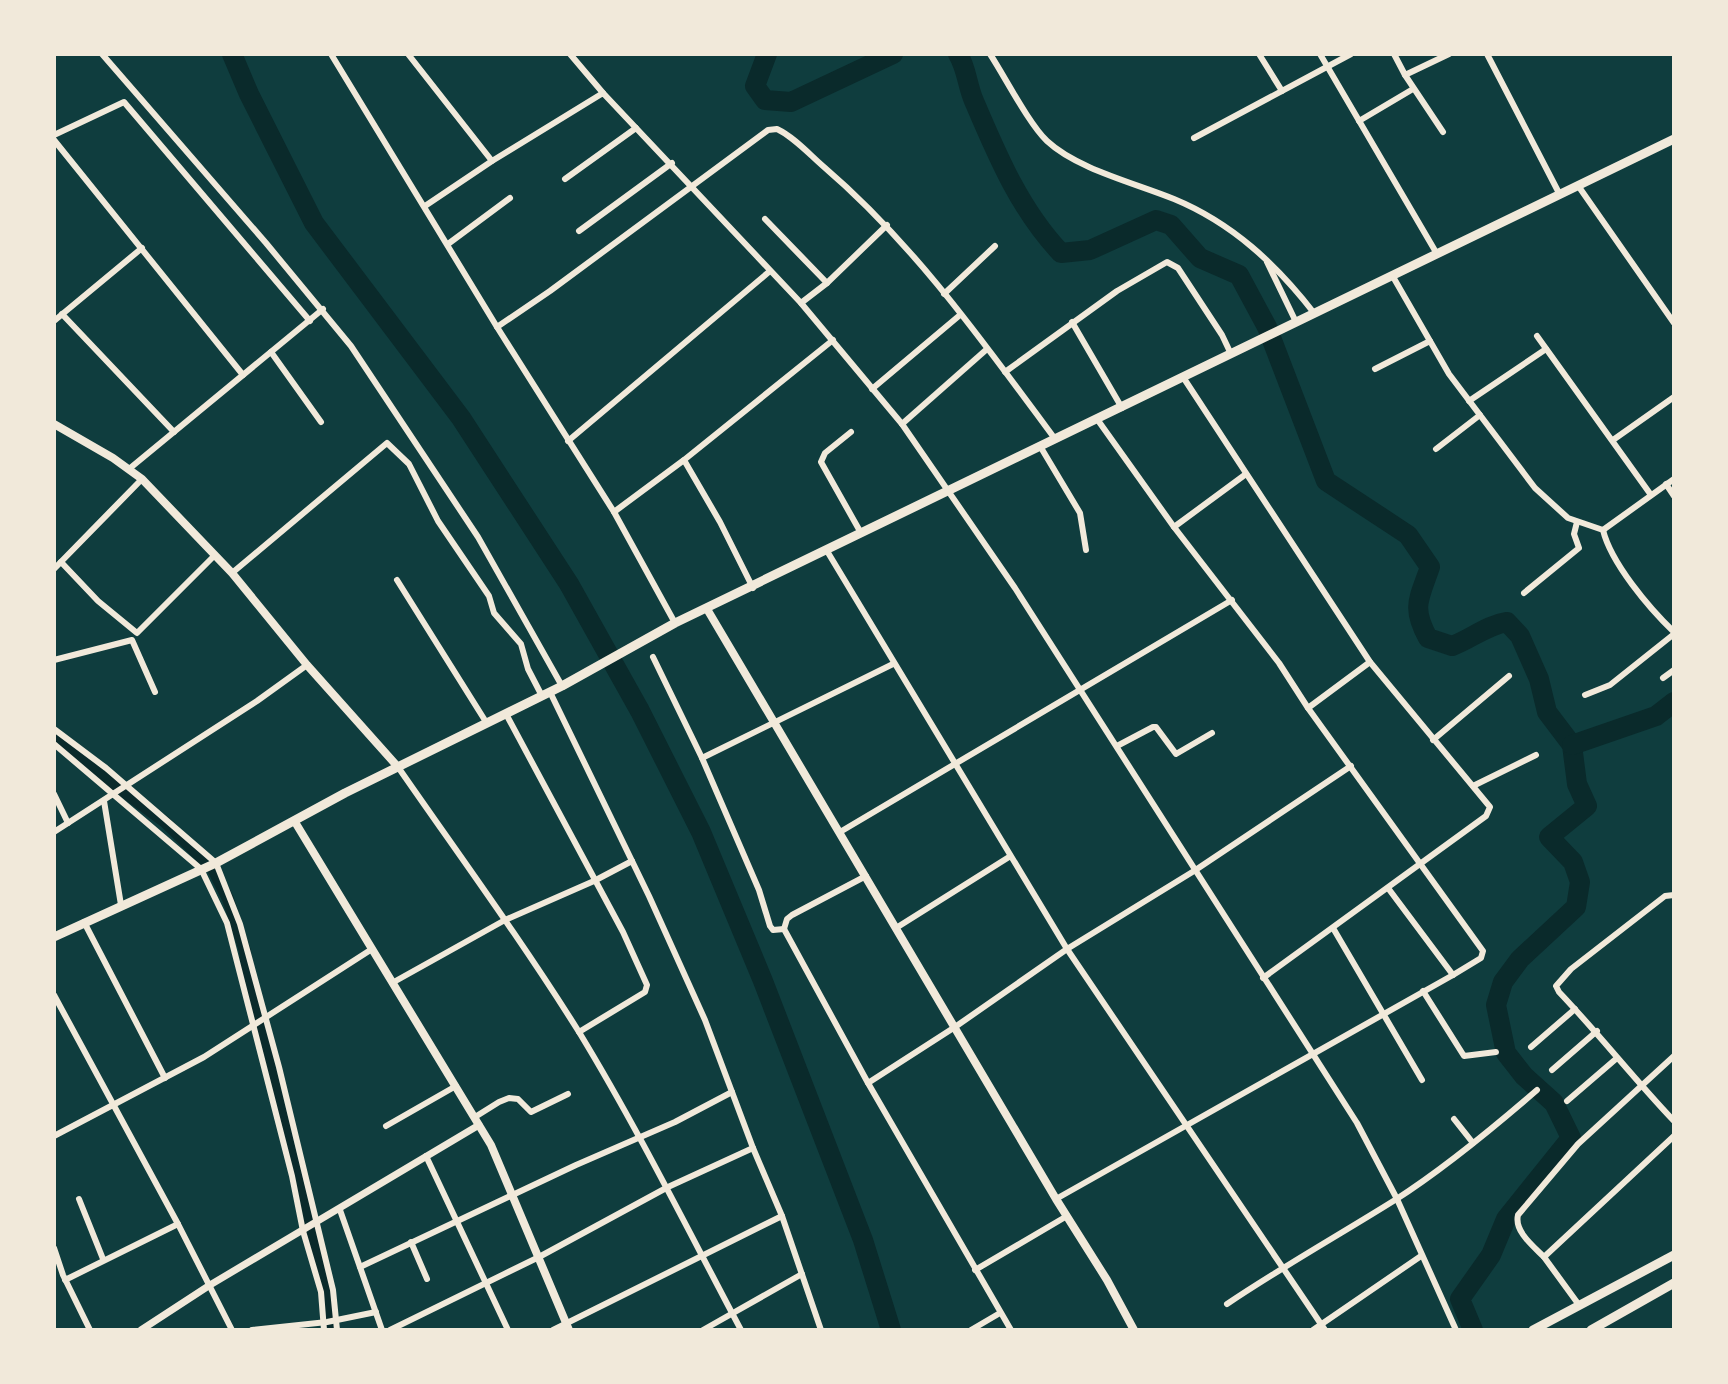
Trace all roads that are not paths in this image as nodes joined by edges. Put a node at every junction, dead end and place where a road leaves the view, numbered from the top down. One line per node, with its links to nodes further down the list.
1 (102, 54): 44 (street)
2 (331, 54): 30 (street)
3 (408, 54): 23 (street)
4 (570, 54): 16 (street)
5 (990, 54): 38 (street)
6 (1259, 54): 15 (street)
7 (1320, 54): 12 (street)
8 (1351, 54): 12 (street)
9 (1394, 54): 13 (street)
10 (1449, 54): 13 (street)
11 (1487, 54): 28 (street)
12 (1327, 66): 15 (street); 17 (street)
13 (1405, 75): 14 (street)
14 (1413, 89): 17 (street); 19 (street)
15 (1282, 91): 21 (street)
16 (603, 93): 18 (street); 23 (street)
17 (1359, 121): 37 (street)
18 (636, 128): 24 (street); 25 (street)
19 (1443, 132)
20 (54, 137): 36 (street); 49 (street)
21 (1194, 138)
22 (1674, 139): 27 (main road)
23 (492, 161): 30 (street)
24 (672, 163): 26 (street); 33 (street)
25 (565, 179)
26 (692, 186): 32 (street); 39 (street); 53 (street)
27 (1579, 187): 28 (main road); 52 (street)
28 (1560, 195): 37 (main road)
29 (510, 198): 34 (street)
30 (425, 206): 34 (street)
31 (765, 219): 41 (street)
32 (887, 225): 41 (street); 42 (street)
33 (579, 231)
34 (448, 244): 53 (street)
35 (995, 246): 42 (street)
36 (142, 248): 46 (street); 63 (street)
37 (1437, 254): 40 (main road)
38 (1264, 255): 45 (street); 51 (street)
39 (770, 271): 43 (street); 78 (street)
40 (1392, 275): 45 (main road); 56 (street)
41 (827, 283): 43 (street)
42 (944, 294): 47 (street)
43 (801, 303): 55 (street)
44 (323, 309): 49 (street); 116 (street)
45 (1314, 313): 51 (main road)
46 (62, 314): 48 (street); 74 (street)
47 (960, 315): 57 (street); 65 (street)
48 (54, 321)
49 (310, 321): 59 (street)
50 (1072, 322): 60 (street); 62 (street); 68 (street)
51 (1296, 322): 60 (main road)
52 (1674, 323)
53 (497, 327): 78 (street)
54 (1537, 336): 58 (street)
55 (833, 340): 65 (street); 81 (street)
56 (1430, 341): 61 (street); 67 (street)
57 (987, 349): 62 (street); 73 (street)
58 (1546, 349): 67 (street); 77 (street)
59 (271, 352): 63 (street); 71 (street)
60 (1231, 354): 64 (main road)
61 (1375, 369)
62 (1005, 372): 76 (street)
63 (243, 375): 74 (street)
64 (1183, 377): 68 (main road); 83 (street)
65 (872, 389): 73 (street)
66 (1674, 397): 77 (street)
67 (1469, 401): 69 (street)
68 (1122, 408): 70 (main road)
69 (1480, 415): 80 (street); 91 (street)
70 (1097, 419): 76 (main road); 92 (street)
71 (321, 422)
72 (54, 424): 82 (main road)
73 (902, 424): 87 (street)
74 (174, 432): 82 (street)
75 (851, 432): 94 (street)
76 (1055, 439): 79 (main road)
77 (1613, 440): 88 (street)
78 (568, 441): 90 (street)
79 (1040, 446): 87 (main road); 95 (street)
80 (1436, 449)
81 (684, 460): 90 (street); 102 (street)
82 (129, 469): 84 (main road)
83 (1246, 474): 92 (street); 110 (street)
84 (142, 479): 97 (main road); 98 (street)
85 (1674, 479): 86 (street)
86 (1666, 484): 88 (street); 89 (street)
87 (949, 489): 94 (main road); 118 (street)
88 (1651, 495): 93 (street)
89 (1674, 496)
90 (614, 512): 106 (street)
91 (1577, 522): 93 (street); 103 (street)
92 (1174, 527): 104 (street)
93 (1603, 530): 107 (street)
94 (862, 534): 96 (main road)
95 (1086, 550)
96 (827, 551): 102 (main road); 111 (street)
97 (215, 555): 98 (street); 100 (main road)
98 (61, 562): 99 (street)
99 (54, 569)
100 (232, 573): 112 (main road); 119 (street)
101 (397, 580): 123 (street)
102 (753, 588): 105 (main road)
103 (1524, 593)
104 (1232, 600): 118 (street); 121 (street)
105 (707, 609): 106 (main road); 124 (main road)
106 (675, 623): 116 (main road)
107 (1674, 633): 120 (street)
108 (653, 657): 131 (street)
109 (54, 660): 117 (street)
110 (1370, 662): 121 (street); 127 (street)
111 (893, 664): 124 (street); 132 (street)
112 (307, 665): 134 (main road); 135 (street)
113 (1674, 670): 115 (street)
114 (1509, 676): 127 (street)
115 (1663, 678)
116 (562, 686): 119 (main road)
117 (155, 692)
118 (1080, 692): 129 (street); 132 (street)
119 (546, 694): 122 (main road); 145 (street)
120 (1585, 695)
121 (1308, 708): 133 (street)
122 (506, 714): 123 (main road); 150 (street)
123 (486, 722): 134 (main road)
124 (776, 723): 131 (street); 143 (main road)
125 (54, 729): 135 (street)
126 (1212, 733): 129 (street)
127 (1433, 740): 136 (street)
128 (54, 744): 137 (street)
129 (1117, 746): 148 (street)
130 (1536, 755): 136 (street)
131 (702, 758): 158 (street)
132 (954, 764): 143 (street); 144 (street)
133 (1351, 766): 146 (street); 148 (street)
134 (398, 767): 140 (main road); 154 (street)
135 (124, 786): 137 (street); 147 (street)
136 (1473, 786): 146 (street)
137 (114, 793): 139 (street); 147 (street)
138 (54, 794): 141 (street)
139 (104, 801): 141 (street); 153 (street)
140 (295, 822): 147 (main road); 160 (main road)
141 (68, 823): 142 (street)
142 (54, 832)
143 (840, 832): 149 (main road)
144 (1009, 857): 156 (street); 161 (street)
145 (632, 861): 150 (street); 186 (street)
146 (1421, 863): 151 (street); 162 (street)
147 (209, 866): 153 (main road); 169 (street); 170 (street)
148 (1194, 871): 161 (street); 163 (street)
149 (866, 876): 156 (main road); 158 (street)
150 (594, 881): 154 (street); 173 (street)
151 (1388, 888): 157 (street); 162 (street)
152 (1674, 895): 167 (street)
153 (121, 905): 155 (main road)
154 (505, 920): 164 (street); 173 (street)
155 (84, 922): 159 (main road); 180 (street)
156 (896, 928): 171 (main road)
157 (1333, 928): 163 (street); 168 (street)
158 (784, 929): 182 (street)
159 (54, 937)
160 (372, 949): 164 (main road); 169 (street)
161 (1067, 949): 171 (street); 194 (street)
162 (1453, 975): 165 (street)
163 (1263, 978): 176 (street)
164 (392, 983): 183 (main road)
165 (1423, 991): 168 (street); 175 (street)
166 (54, 995): 189 (street)
167 (1575, 1009): 172 (street); 174 (street)
168 (1384, 1013): 176 (street); 181 (street)
169 (264, 1018): 170 (street); 209 (street)
170 (253, 1025): 180 (street); 212 (street)
171 (955, 1027): 182 (street); 204 (main road)
172 (1597, 1031): 178 (street); 179 (street)
173 (579, 1032): 197 (street)
174 (1531, 1047)
175 (1496, 1052)
176 (1314, 1054): 194 (street); 205 (street)
177 (1674, 1056): 184 (street)
178 (1617, 1058): 184 (street); 188 (street)
179 (1552, 1070)
180 (165, 1078): 189 (street)
181 (1422, 1080)
182 (868, 1083): 223 (street)
183 (456, 1086): 191 (main road); 193 (street)
184 (1641, 1087): 192 (street); 219 (street)
185 (1537, 1090): 198 (street)
186 (732, 1092): 197 (street); 199 (street)
187 (568, 1094): 191 (street)
188 (1567, 1101)
189 (113, 1105): 195 (street); 211 (street)
190 (1454, 1119): 198 (street)
191 (477, 1121): 200 (street); 202 (main road)
192 (1674, 1121)
193 (386, 1126)
194 (1187, 1126): 204 (street); 221 (street)
195 (54, 1136)
196 (1674, 1136): 219 (street)
197 (641, 1138): 201 (street); 202 (street)
198 (1473, 1143): 205 (street)
199 (753, 1148): 201 (street); 207 (street)
200 (426, 1156): 206 (street); 210 (street)
201 (668, 1187): 216 (street); 218 (street)
202 (513, 1194): 210 (street); 218 (main road)
203 (79, 1199): 220 (street)
204 (1056, 1199): 208 (main road)
205 (1397, 1199): 217 (street); 221 (street)
206 (340, 1210): 209 (street); 222 (street)
207 (782, 1216): 216 (street); 224 (street)
208 (1067, 1216): 223 (street); 253 (main road)
209 (317, 1222): 212 (street); 236 (street)
210 (459, 1222): 213 (street); 228 (street)
211 (178, 1224): 220 (street); 230 (street)
212 (305, 1230): 230 (street); 236 (street)
213 (411, 1242): 222 (street); 226 (street)
214 (54, 1248): 225 (street)
215 (1674, 1255): 232 (main road)
216 (702, 1256): 235 (street); 237 (street)
217 (1421, 1256): 238 (street); 255 (street)
218 (539, 1257): 228 (street); 237 (main road)
219 (1544, 1257): 232 (street)
220 (103, 1259): 225 (street)
221 (1283, 1266): 231 (street); 238 (street)
222 (360, 1267): 233 (street)
223 (975, 1270): 234 (street)
224 (802, 1274): 235 (street); 250 (street)
225 (64, 1277): 227 (street); 239 (street)
226 (427, 1279)
227 (54, 1280)
228 (486, 1283): 245 (street); 246 (street)
229 (1674, 1283): 257 (main road)
230 (210, 1285): 240 (street); 241 (street)
231 (1227, 1304)
232 (1579, 1305): 256 (main road)
233 (376, 1312): 236 (street); 244 (street)
234 (1000, 1313): 251 (street); 252 (street)
235 (732, 1314): 248 (street); 249 (street)
236 (329, 1323): 242 (street); 243 (street)
237 (568, 1326): 247 (street)
238 (1323, 1327): 254 (street)
239 (90, 1330)
240 (141, 1330)
241 (232, 1330)
242 (252, 1330)
243 (337, 1330)
244 (382, 1330)
245 (390, 1330)
246 (508, 1330)
247 (553, 1330)
248 (703, 1330)
249 (741, 1330)
250 (821, 1330)
251 (971, 1330)
252 (1011, 1330)
253 (1134, 1330)
254 (1313, 1330)
255 (1456, 1330)
256 (1533, 1330)
257 (1591, 1330)

